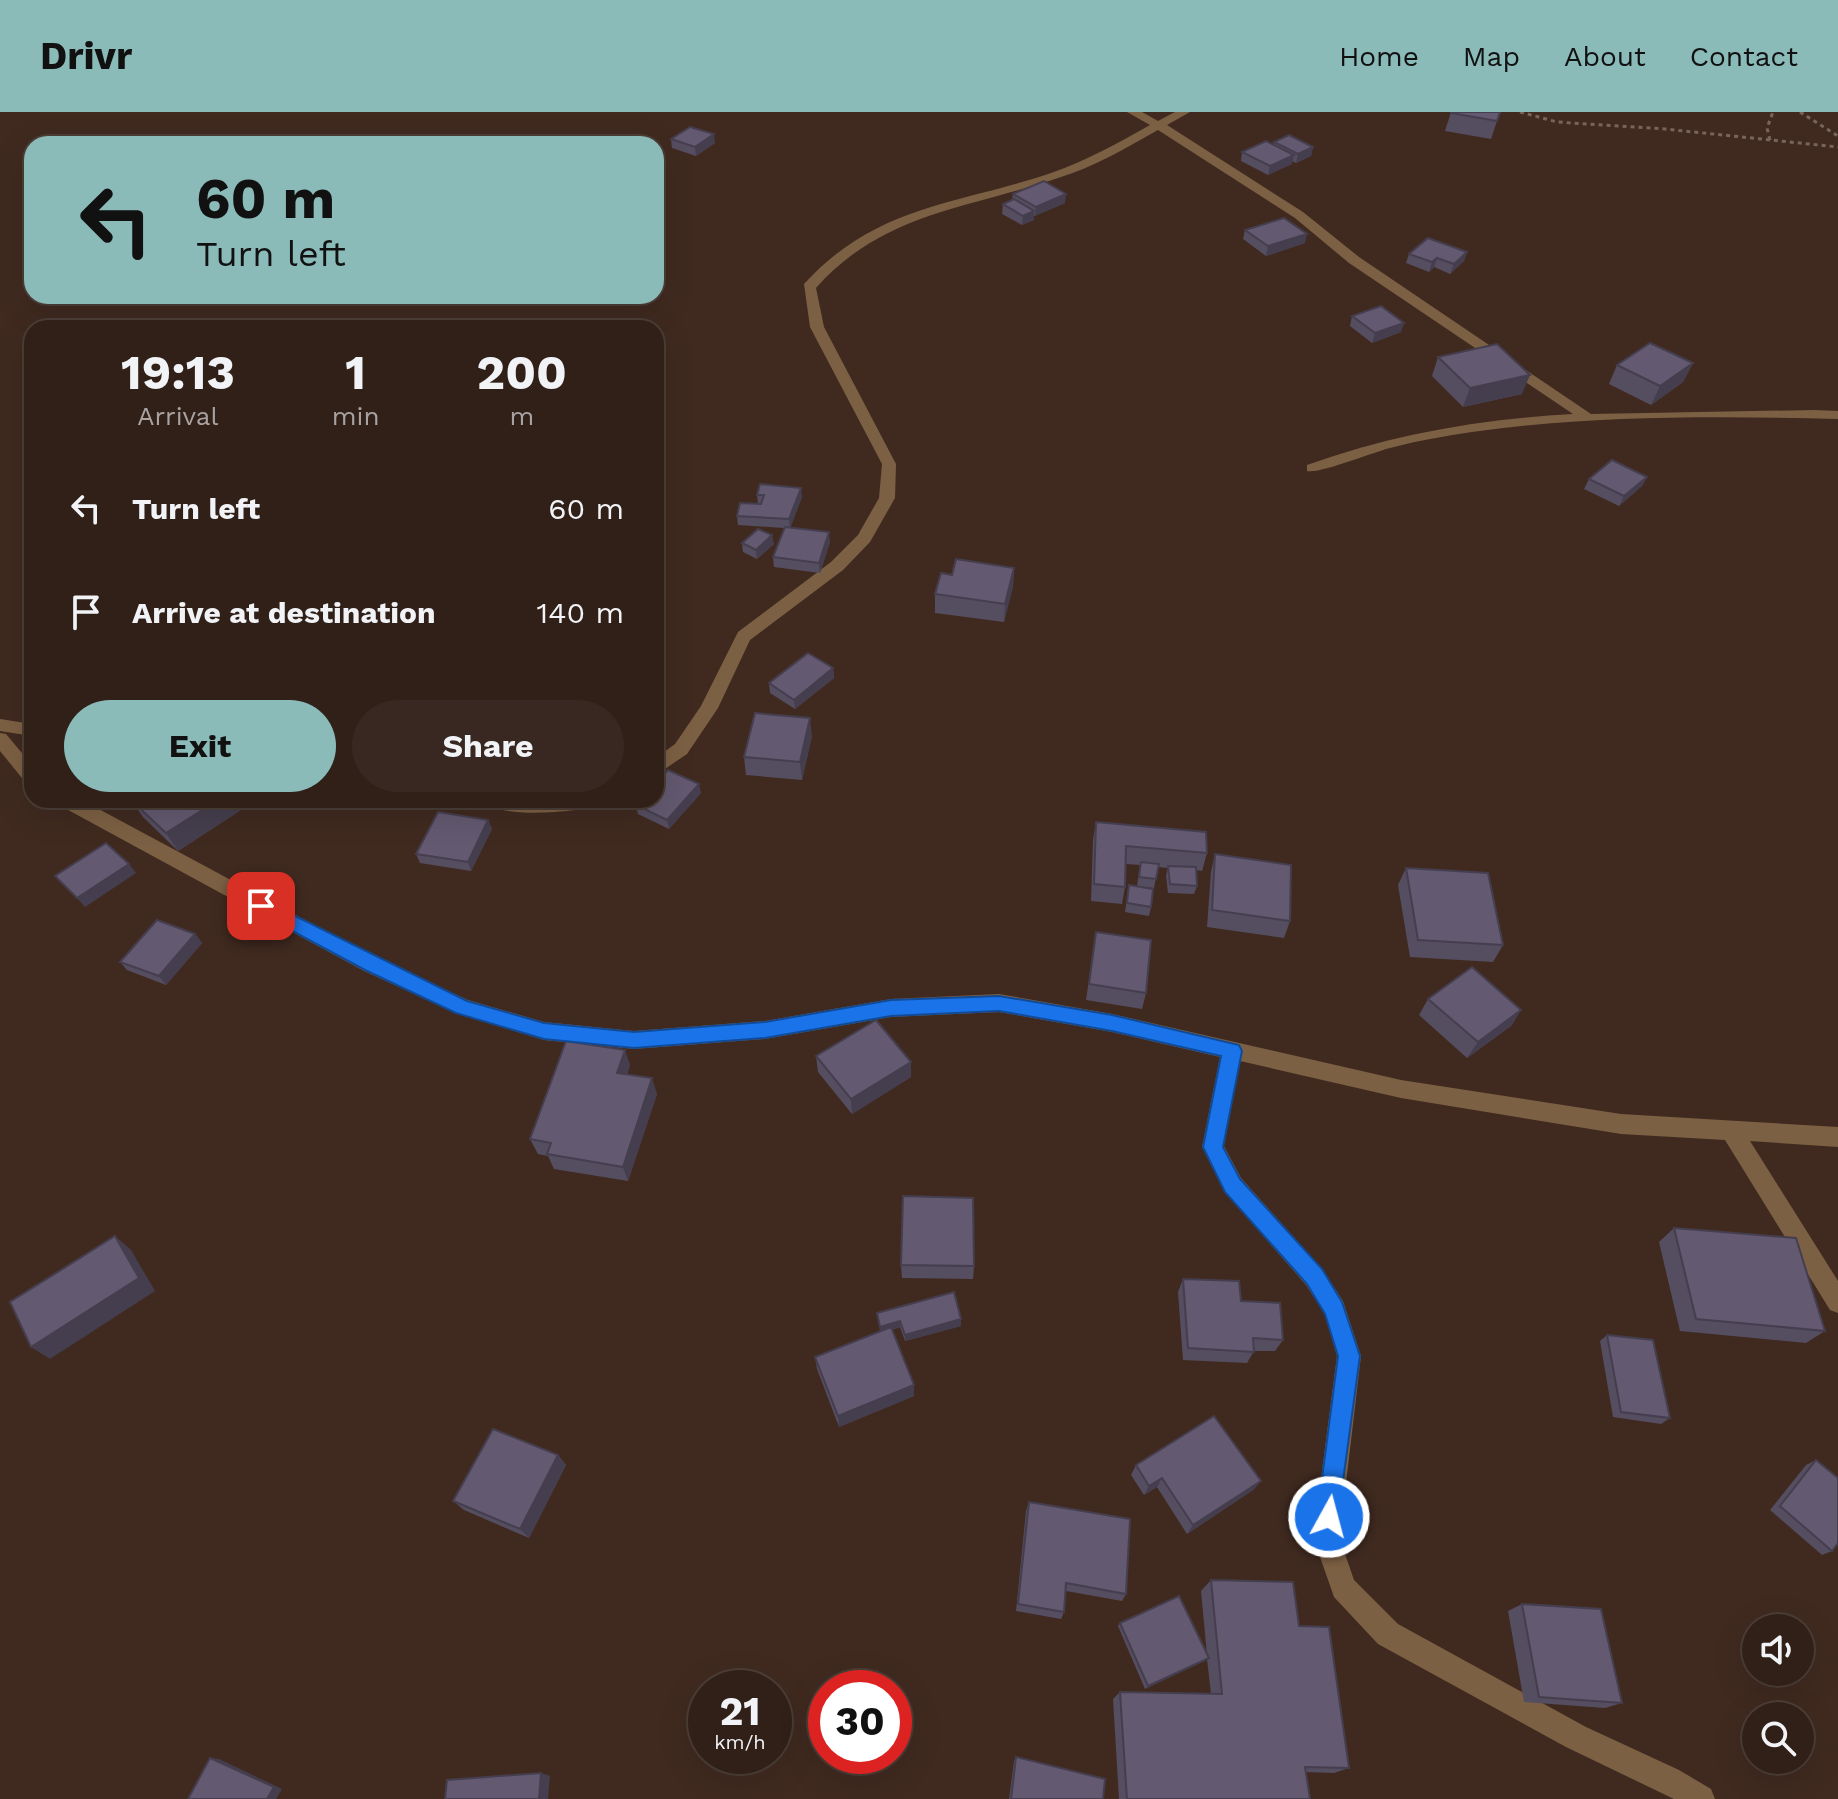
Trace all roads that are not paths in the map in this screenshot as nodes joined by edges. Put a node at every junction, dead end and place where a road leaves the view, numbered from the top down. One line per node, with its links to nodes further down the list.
1 (1133, 112): 3 (street)
2 (1184, 112): 3 (street)
3 (1158, 125): 5 (street); 10 (street)
4 (1838, 415): 5 (street)
5 (1585, 416): 6 (street)
6 (1312, 468)
7 (0, 725): 8 (street)
8 (24, 729)
9 (0, 739): 11 (street)
10 (664, 762)
11 (24, 768)
12 (81, 808): 13 (street)
13 (1232, 1051): 14 (street); 17 (street)
14 (1731, 1131): 15 (street); 16 (street)
15 (1838, 1137)
16 (1838, 1302)
17 (1701, 1799)

